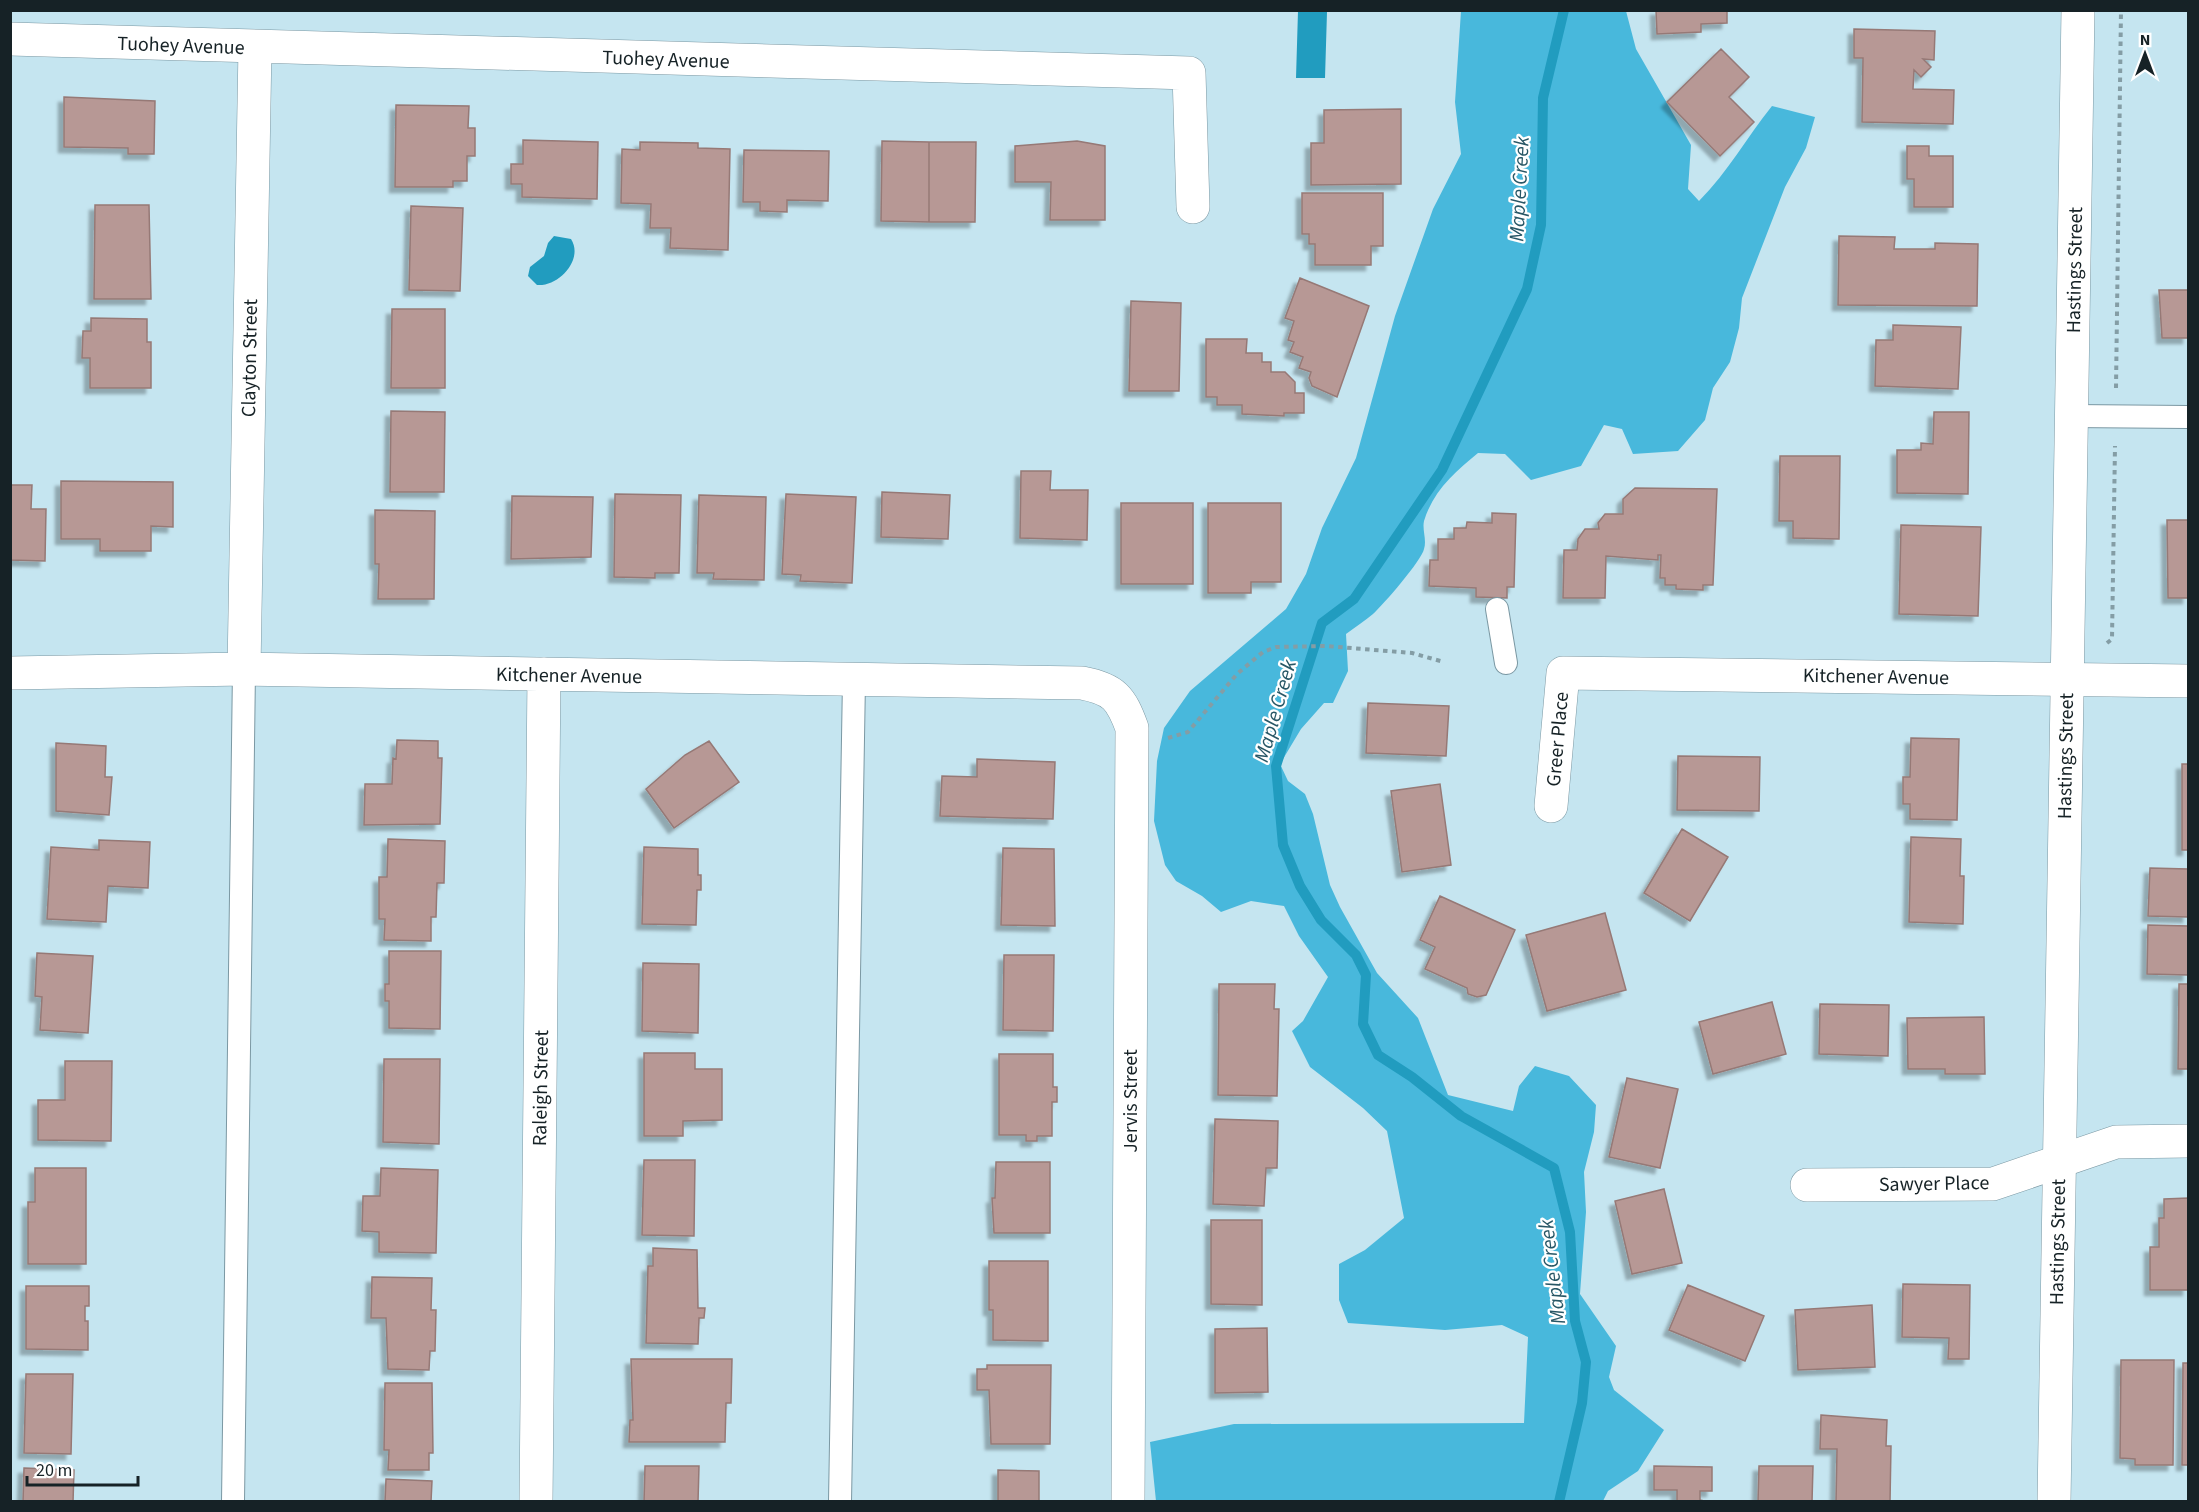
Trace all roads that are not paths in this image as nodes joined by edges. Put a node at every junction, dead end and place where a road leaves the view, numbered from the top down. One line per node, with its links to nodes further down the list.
1 (2078, 10): 5 (street, Hastings Street)
2 (10, 39): 3 (street, Tuohey Avenue)
3 (255, 47): 4 (street, Tuohey Avenue); 9 (street, Clayton Street)
4 (1193, 207)
5 (2071, 416): 6 (lane); 13 (street, Hastings Street)
6 (2188, 417)
7 (1497, 609): 8 (lane)
8 (1506, 663)
9 (244, 669): 10 (street, Kitchener Avenue); 12 (street, Kitchener Avenue); 21 (lane)
10 (10, 673)
11 (1563, 673): 13 (street, Kitchener Avenue); 17 (street, Greer Place)
12 (544, 675): 14 (street, Kitchener Avenue); 22 (street, Raleigh Street)
13 (2066, 679): 15 (street, Kitchener Avenue); 19 (street, Hastings Street)
14 (854, 680): 16 (street, Kitchener Avenue); 23 (lane)
15 (2188, 681)
16 (1122, 702): 24 (street, Jervis Street)
17 (1551, 806)
18 (2188, 1142): 19 (street, Sawyer Place)
19 (2058, 1163): 20 (street, Sawyer Place); 25 (street, Hastings Street)
20 (1807, 1185)
21 (233, 1502)
22 (536, 1502)
23 (840, 1502)
24 (1128, 1502)
25 (2054, 1502)

